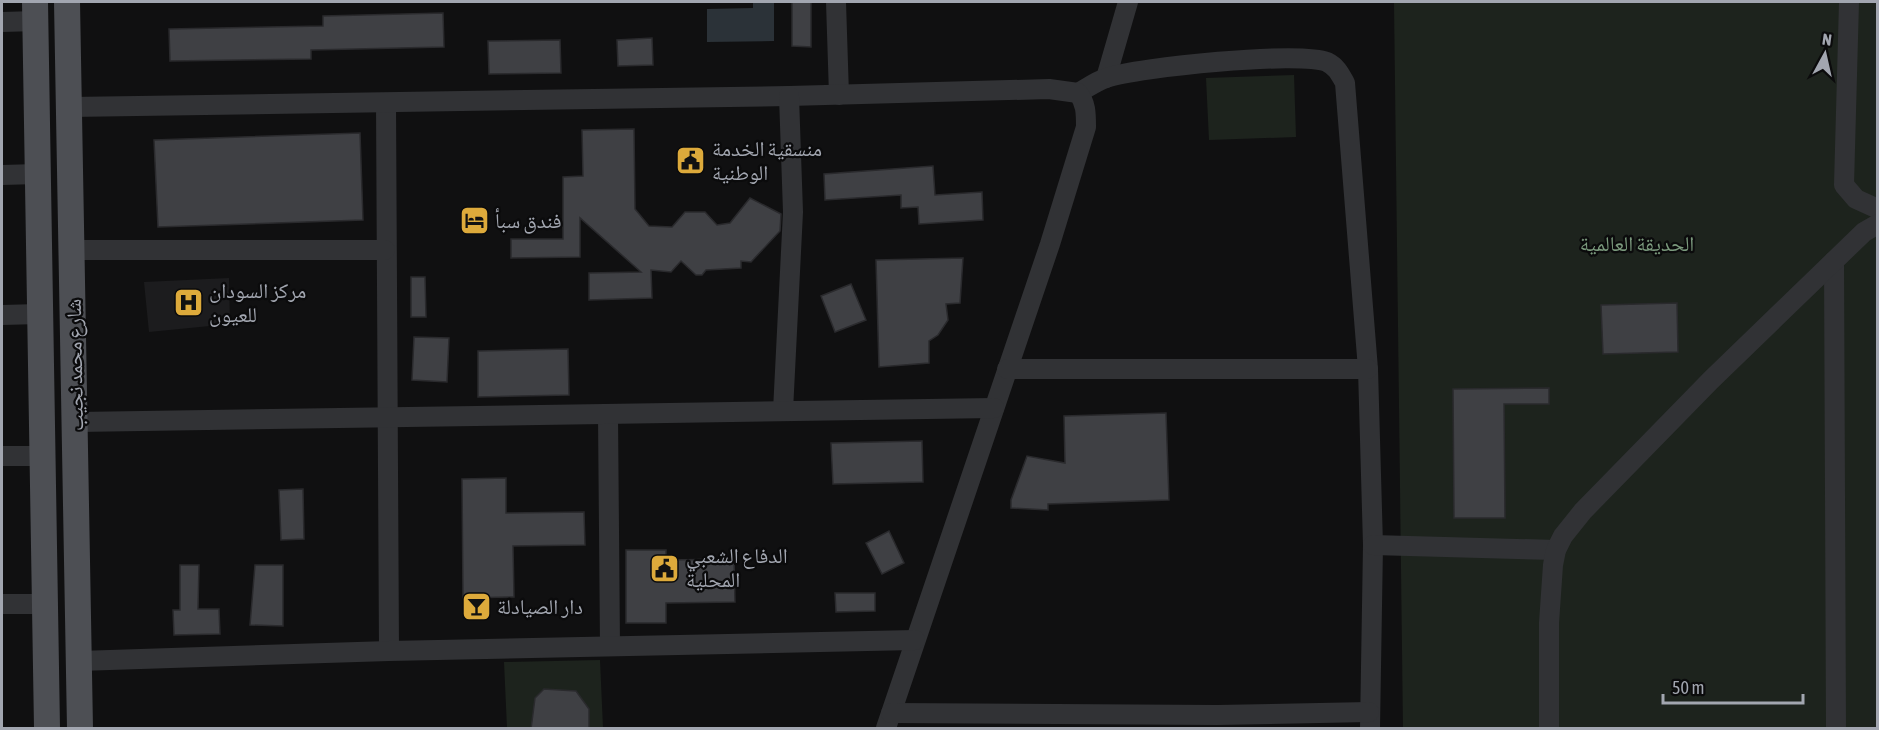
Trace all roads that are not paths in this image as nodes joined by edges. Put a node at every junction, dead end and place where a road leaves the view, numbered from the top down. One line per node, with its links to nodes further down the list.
1 (68, 2): 12 (main road, شارع محمد نجيب)
2 (836, 2): 9 (street)
3 (1128, 2): 7 (street)
4 (1849, 2): 15 (street)
5 (35, 11): 6 (street); 13 (main road, شارع محمد نجيب)
6 (2, 22)
7 (1106, 78): 8 (street); 23 (street)
8 (1078, 93): 9 (street); 22 (street)
9 (839, 95): 10 (street)
10 (789, 96): 11 (street); 25 (street)
11 (386, 103): 12 (street); 18 (street)
12 (70, 106): 17 (main road, شارع محمد نجيب)
13 (37, 174): 14 (street); 20 (main road, شارع محمد نجيب)
14 (2, 175)
15 (1878, 209)
16 (1878, 224): 19 (street)
17 (72, 250): 18 (street); 28 (main road, شارع محمد نجيب)
18 (385, 250): 27 (street)
19 (1834, 261): 32 (street); 44 (street)
20 (39, 314): 21 (street); 30 (main road, شارع محمد نجيب)
21 (2, 315)
22 (1007, 369): 23 (street); 24 (street)
23 (1368, 369): 31 (street)
24 (994, 408): 25 (street); 35 (street)
25 (783, 411): 26 (street)
26 (608, 415): 27 (street); 36 (street)
27 (386, 419): 28 (street); 37 (street)
28 (77, 422): 38 (main road, شارع محمد نجيب)
29 (2, 456): 30 (street)
30 (42, 456): 34 (main road, شارع محمد نجيب)
31 (1373, 545): 32 (street); 39 (street)
32 (1556, 550): 43 (street)
33 (2, 604): 34 (street)
34 (45, 604): 41 (main road, شارع محمد نجيب)
35 (915, 640): 36 (street); 40 (street)
36 (610, 646): 37 (street)
37 (389, 651): 38 (street)
38 (78, 661): 42 (main road, شارع محمد نجيب)
39 (1370, 720): 40 (street)
40 (889, 721)
41 (47, 729)
42 (80, 729)
43 (1549, 729)
44 (1836, 729)

